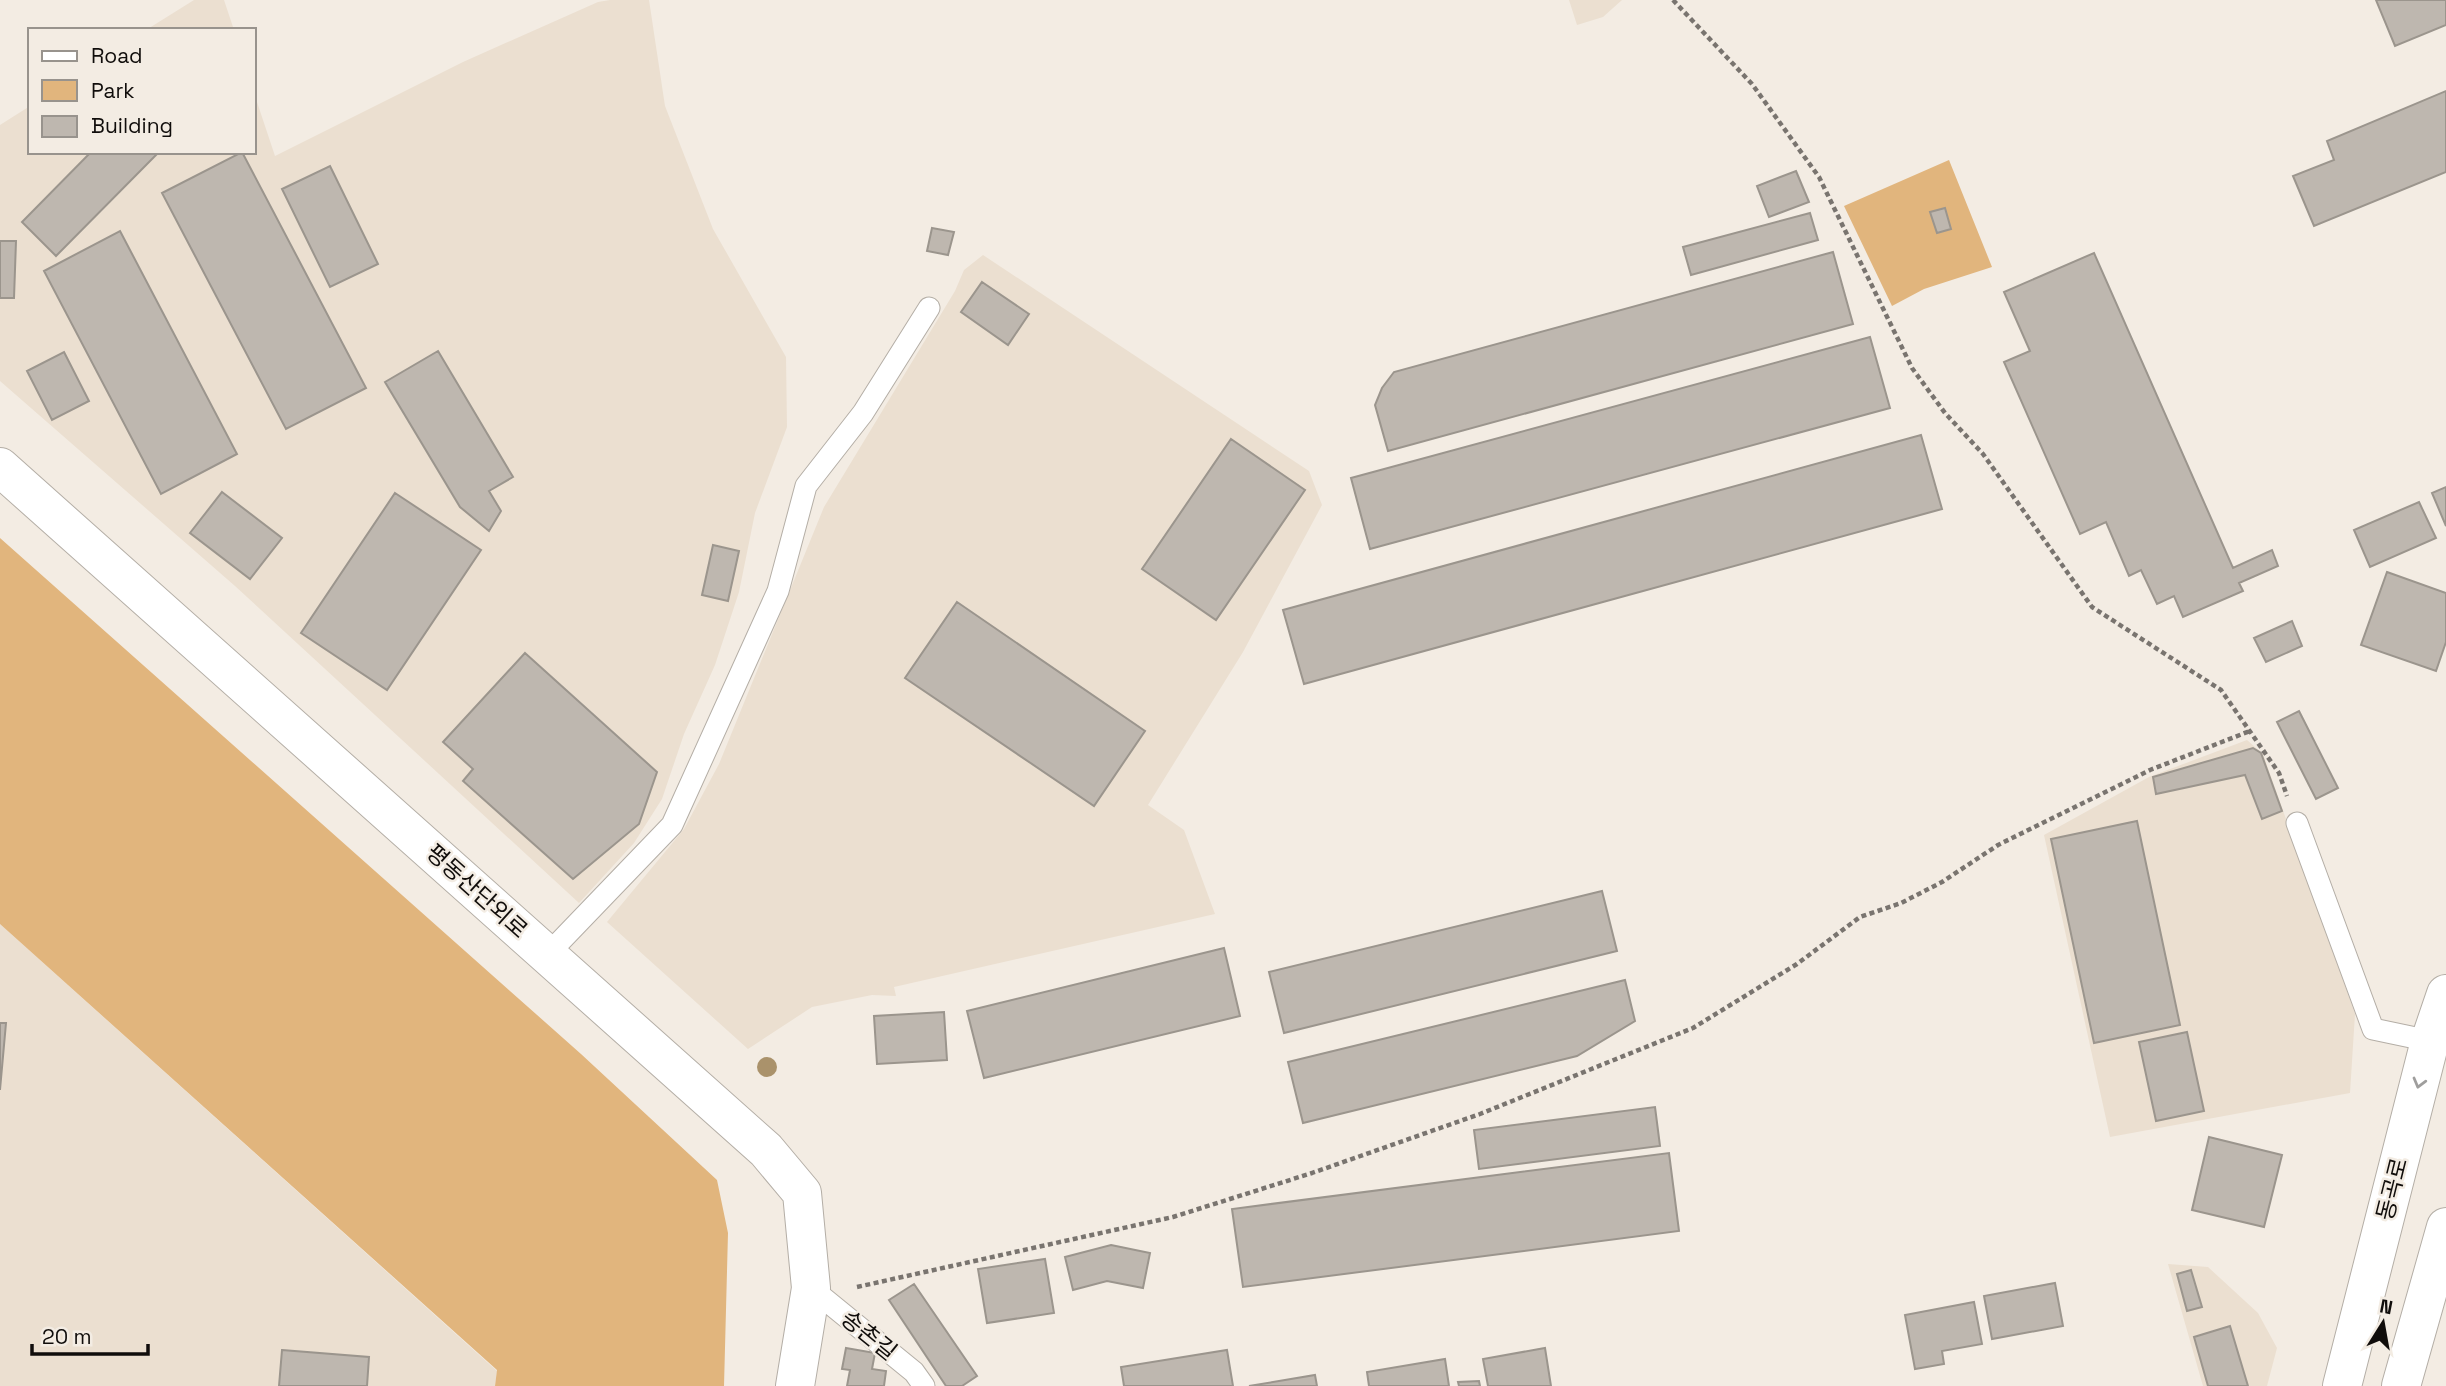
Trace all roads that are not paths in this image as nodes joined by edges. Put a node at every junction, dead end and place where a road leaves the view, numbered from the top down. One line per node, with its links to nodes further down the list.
1 (929, 308): 4 (lane)
2 (0, 467): 4 (street, 평동산단외로)
3 (2297, 823): 6 (lane)
4 (548, 954): 8 (street, 평동산단외로)
5 (2446, 994): 6 (street, 동곡로)
6 (2430, 1041): 11 (street, 동곡로, one-way to 11)
7 (2446, 1227): 12 (street)
8 (811, 1288): 9 (street, 평동산단외로); 10 (lane, 송촌길)
9 (795, 1386)
10 (924, 1386)
11 (2342, 1386)
12 (2401, 1386)

